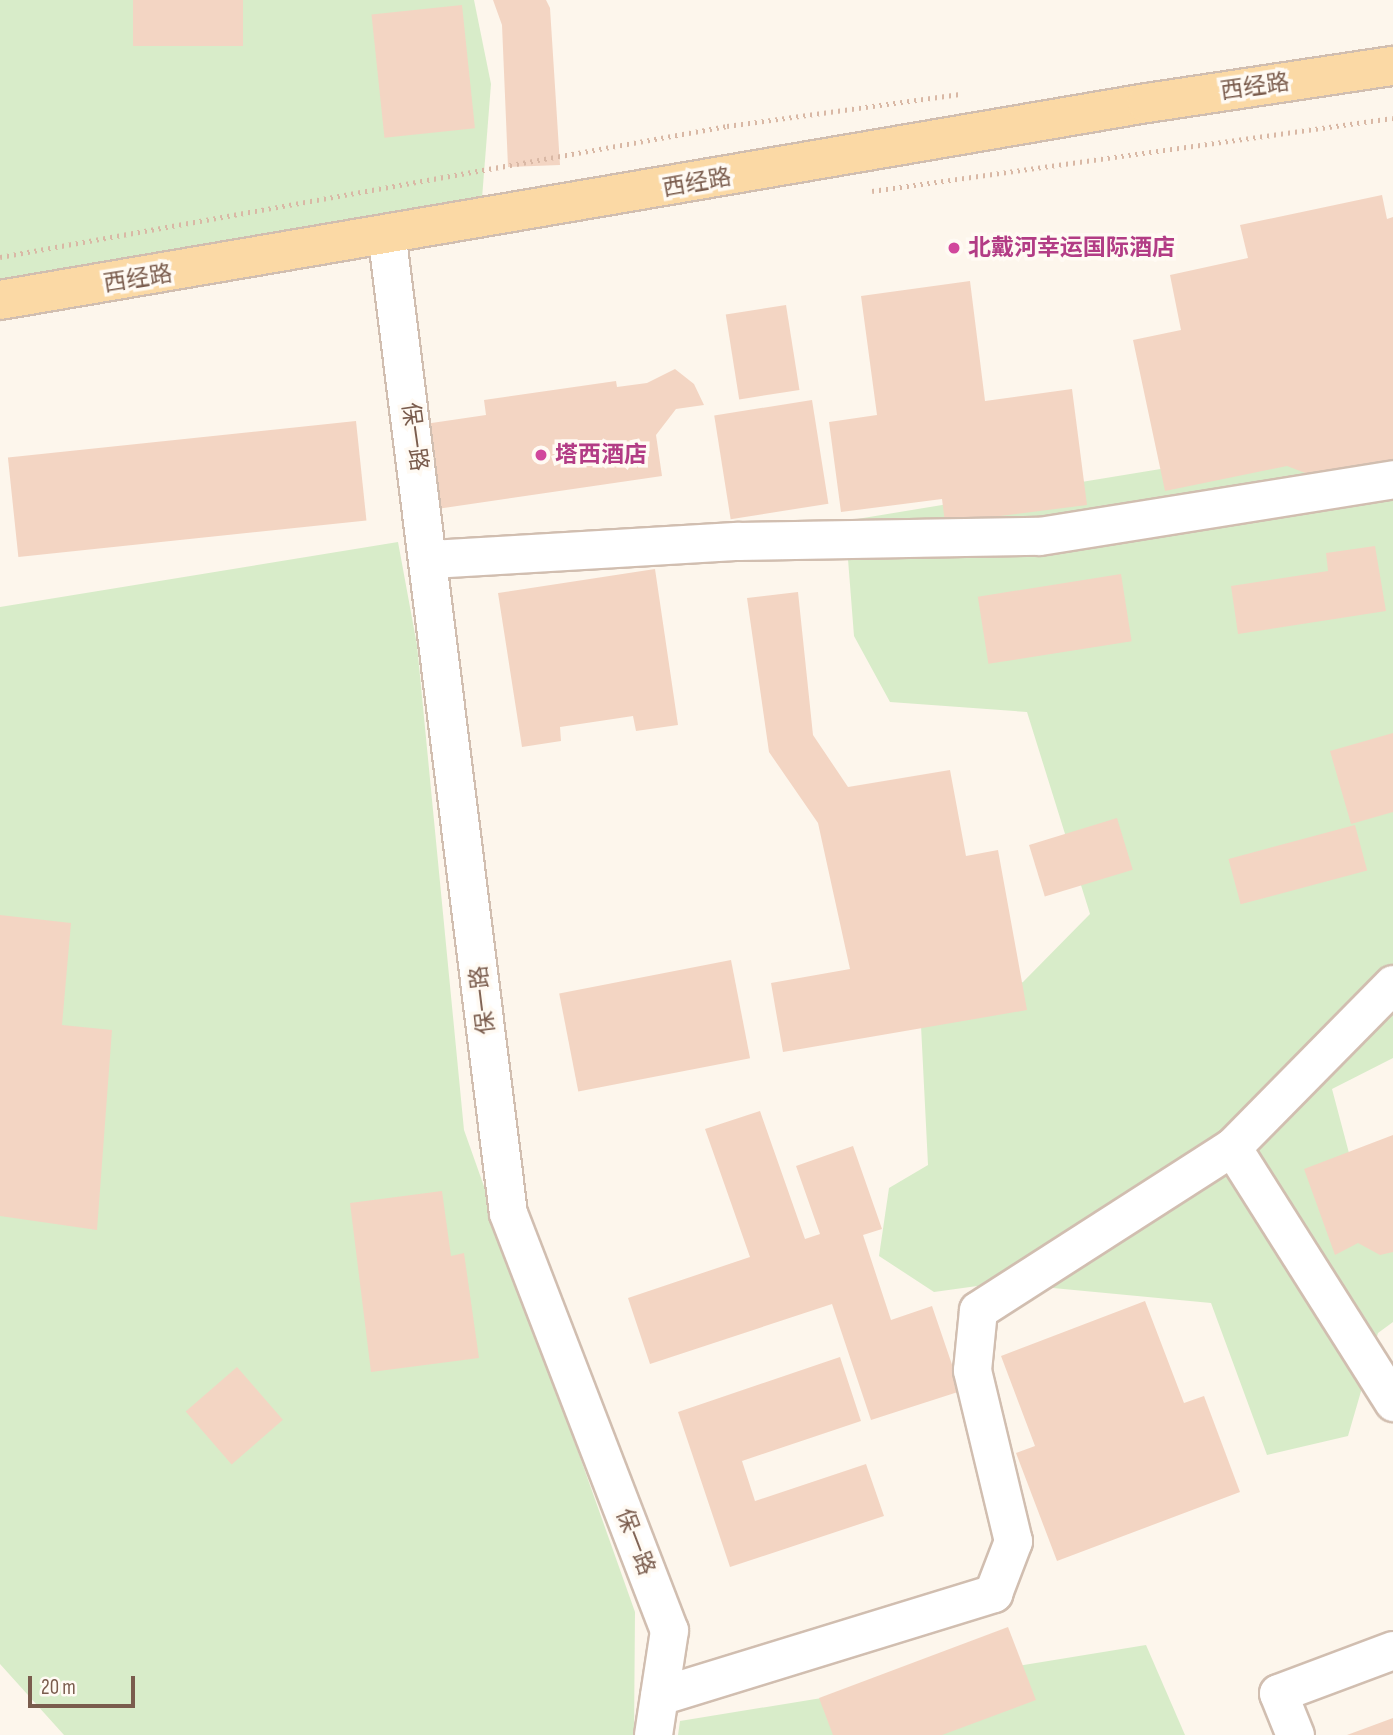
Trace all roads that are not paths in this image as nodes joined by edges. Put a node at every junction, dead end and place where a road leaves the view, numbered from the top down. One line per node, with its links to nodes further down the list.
1 (1393, 66): 2 (main road, 西经路)
2 (387, 239): 3 (main road, 西经路); 5 (street, 保一路)
3 (0, 300)
4 (1393, 479): 5 (street)
5 (431, 559): 10 (street, 保一路)
6 (1393, 984): 7 (street)
7 (1232, 1147): 8 (street); 10 (street)
8 (1393, 1402)
9 (1393, 1650): 12 (street)
10 (659, 1696): 11 (street, 保一路)
11 (653, 1735)
12 (1296, 1735)

